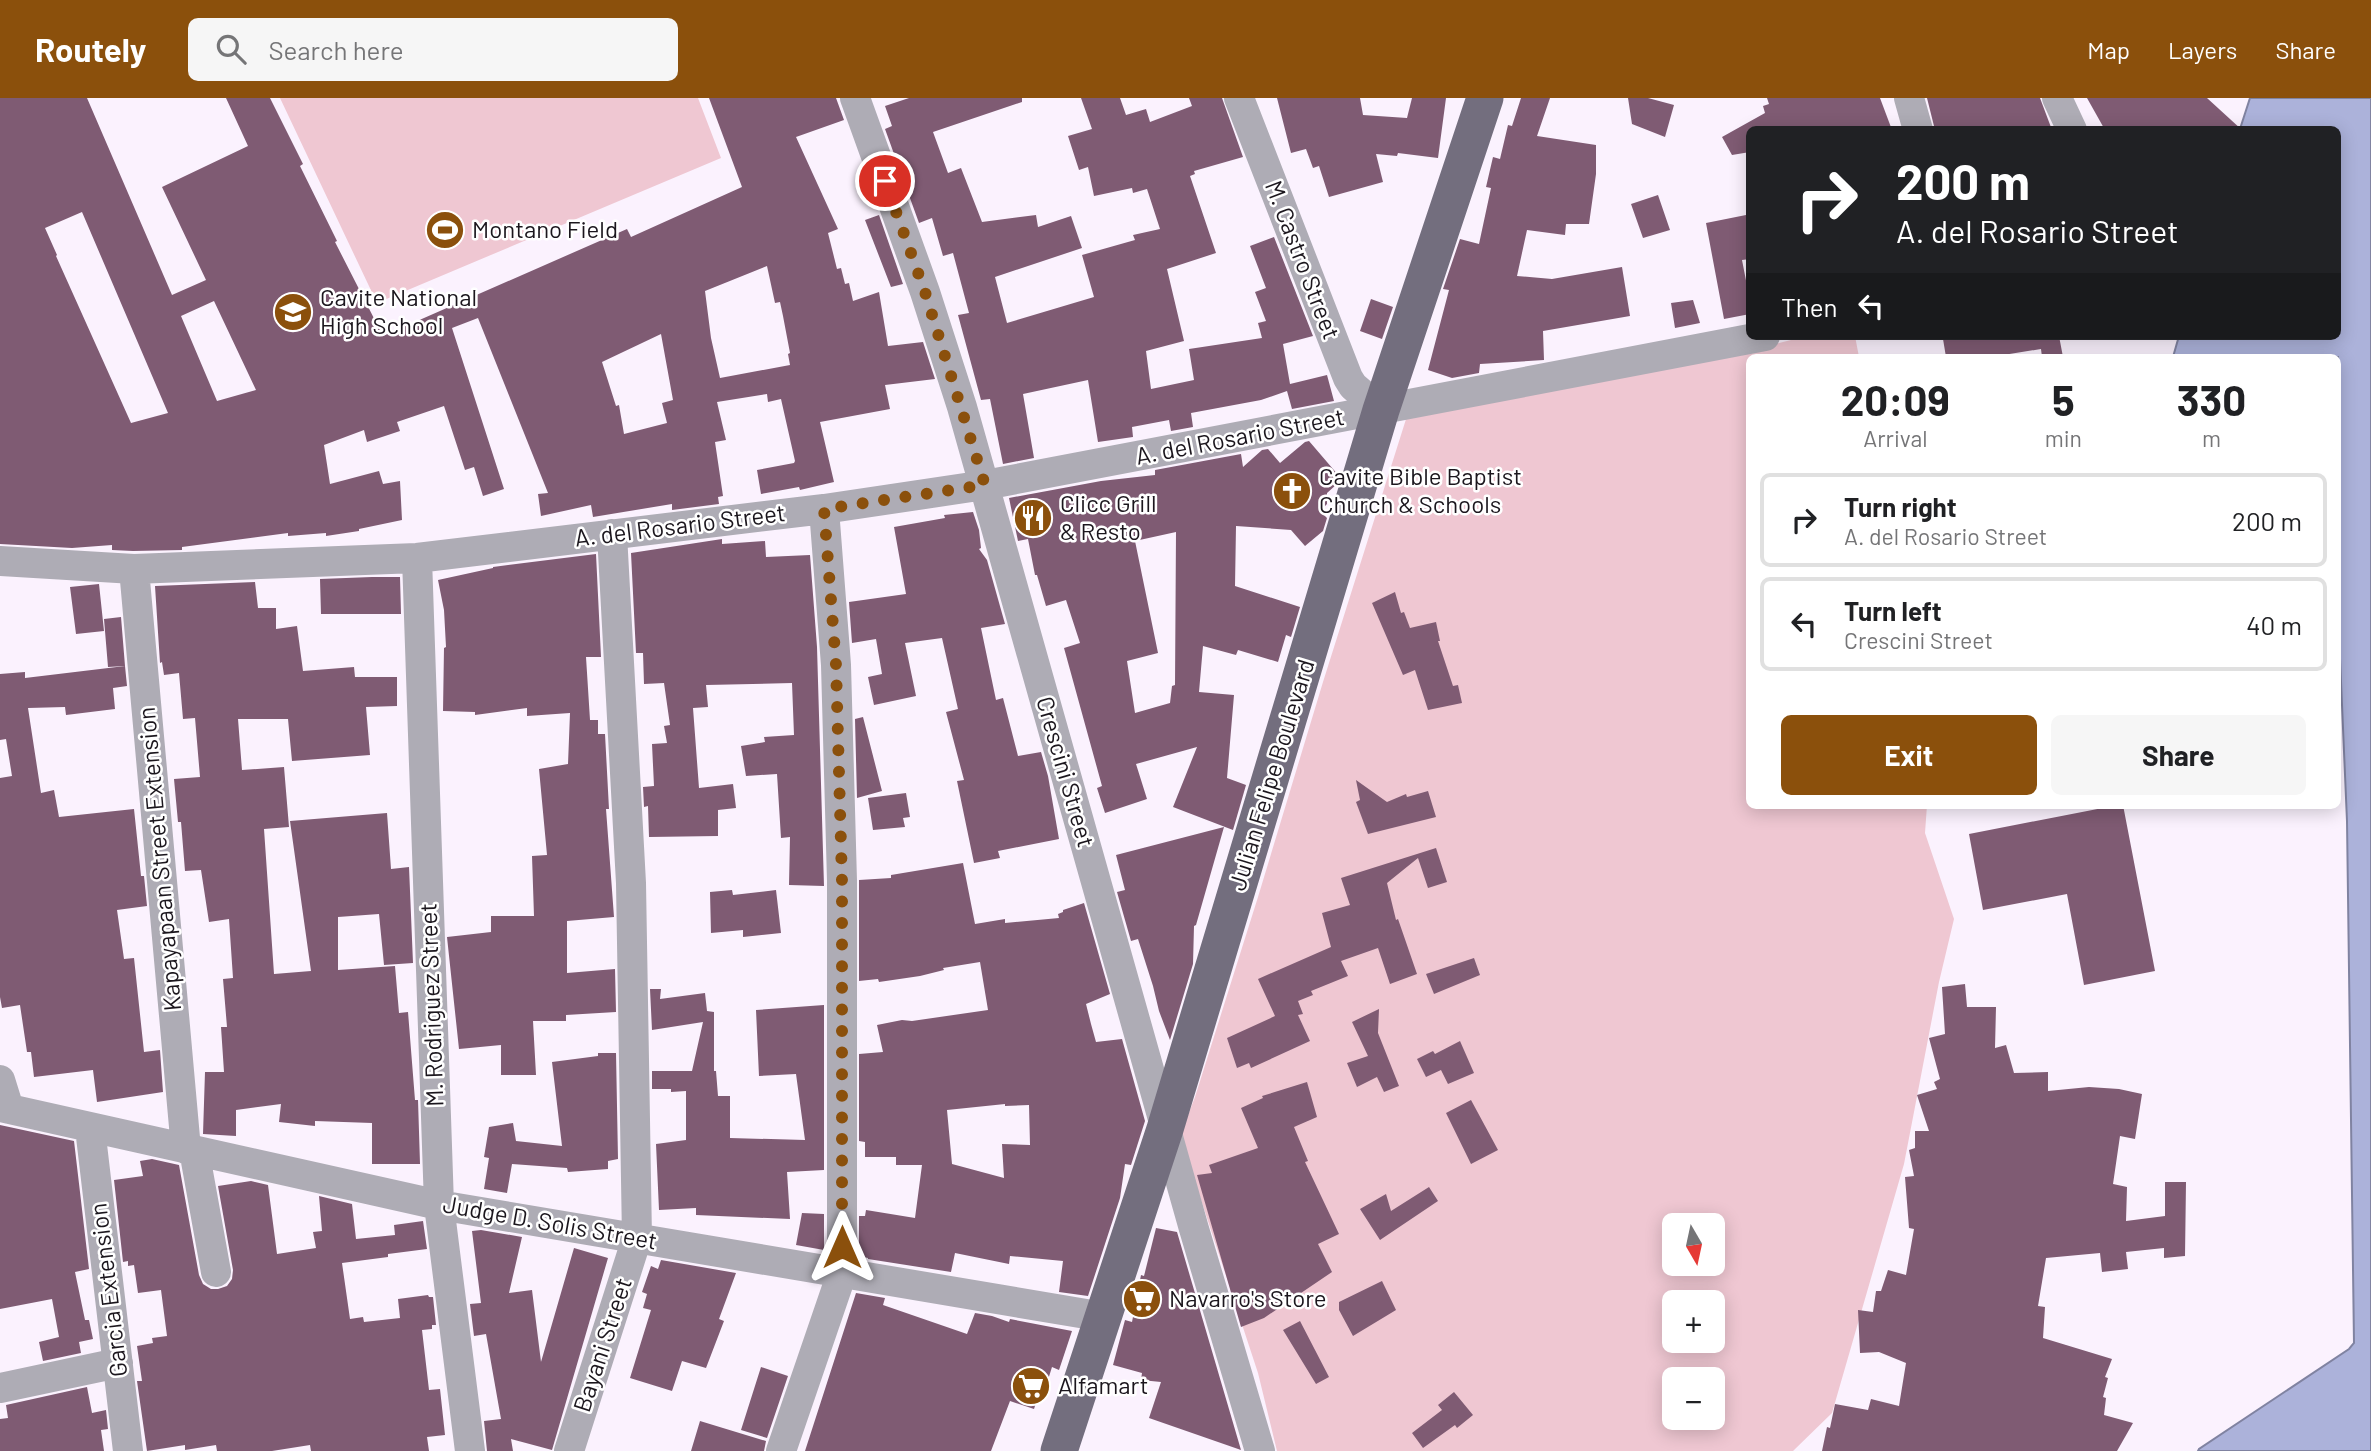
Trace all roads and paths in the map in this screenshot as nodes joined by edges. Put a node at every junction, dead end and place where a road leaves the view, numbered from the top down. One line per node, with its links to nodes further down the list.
1 (855, 98): 10 (street, Crescini Street)
2 (1239, 98): 9 (street, M. Castro Street)
3 (1485, 98): 9 (main road, Julian Felipe Boulevard)
4 (1909, 98): 6 (street)
5 (2057, 98): 7 (street)
6 (1916, 126)
7 (2070, 126)
8 (1746, 340): 9 (street, A. del Rosario Street)
9 (1381, 410): 10 (street, A. del Rosario Street); 19 (main road, Julian Felipe Boulevard)
10 (985, 485): 11 (street, A. del Rosario Street); 19 (street, Crescini Street)
11 (824, 509): 12 (street, A. del Rosario Street); 24 (street)
12 (612, 534): 13 (street, A. del Rosario Street); 22 (street, Bayani Street)
13 (417, 558): 15 (street, A. del Rosario Street); 21 (street, M. Rodriguez Street)
14 (0, 561): 15 (street, A. del Rosario Street)
15 (134, 569): 20 (street, Kapayapaan Street Extension)
16 (0, 1080): 17 (street)
17 (5, 1108): 18 (street, Judge D. Solis Street)
18 (90, 1128): 20 (street, Judge D. Solis Street); 26 (street, Garcia Extension)
19 (1166, 1129): 25 (main road, Julian Felipe Boulevard); 33 (street, Crescini Street)
20 (190, 1150): 21 (street, Judge D. Solis Street); 23 (street, Kapayapaan Street Extension)
21 (439, 1205): 22 (street, Judge D. Solis Street); 29 (street, M. Rodriguez Street)
22 (637, 1238): 24 (street, Judge D. Solis Street); 30 (street, Bayani Street)
23 (216, 1272)
24 (842, 1273): 25 (street, Judge D. Solis Street); 31 (street)
25 (1104, 1317): 32 (main road, Julian Felipe Boulevard)
26 (118, 1363): 27 (street); 28 (street, Garcia Extension)
27 (0, 1388)
28 (128, 1451)
29 (470, 1451)
30 (569, 1451)
31 (781, 1451)
32 (1059, 1451)
33 (1260, 1451)

